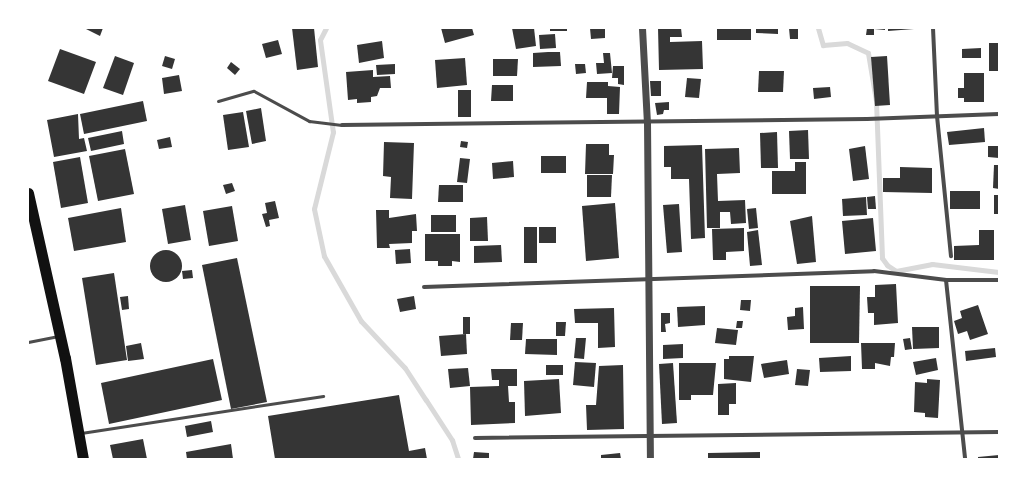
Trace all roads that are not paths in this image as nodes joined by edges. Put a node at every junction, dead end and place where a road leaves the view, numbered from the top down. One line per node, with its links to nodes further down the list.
1 (642, 28): 6 (street)
2 (933, 28): 5 (street)
3 (218, 101): 7 (lane)
4 (999, 114): 5 (street)
5 (937, 116): 6 (street); 10 (street)
6 (647, 122): 7 (street); 11 (street)
7 (342, 125)
8 (28, 193): 9 (highway)
9 (31, 219): 15 (highway)
10 (951, 256)
11 (648, 278): 12 (street); 14 (street); 21 (street)
12 (946, 280): 13 (street); 20 (street)
13 (999, 280)
14 (424, 287)
15 (60, 336): 16 (lane); 19 (highway)
16 (28, 342)
17 (323, 396): 19 (lane)
18 (999, 432): 20 (street)
19 (79, 433): 23 (highway)
20 (963, 433): 21 (street); 25 (street)
21 (650, 437): 22 (street); 24 (street)
22 (474, 438)
23 (83, 459)
24 (650, 459)
25 (965, 459)

